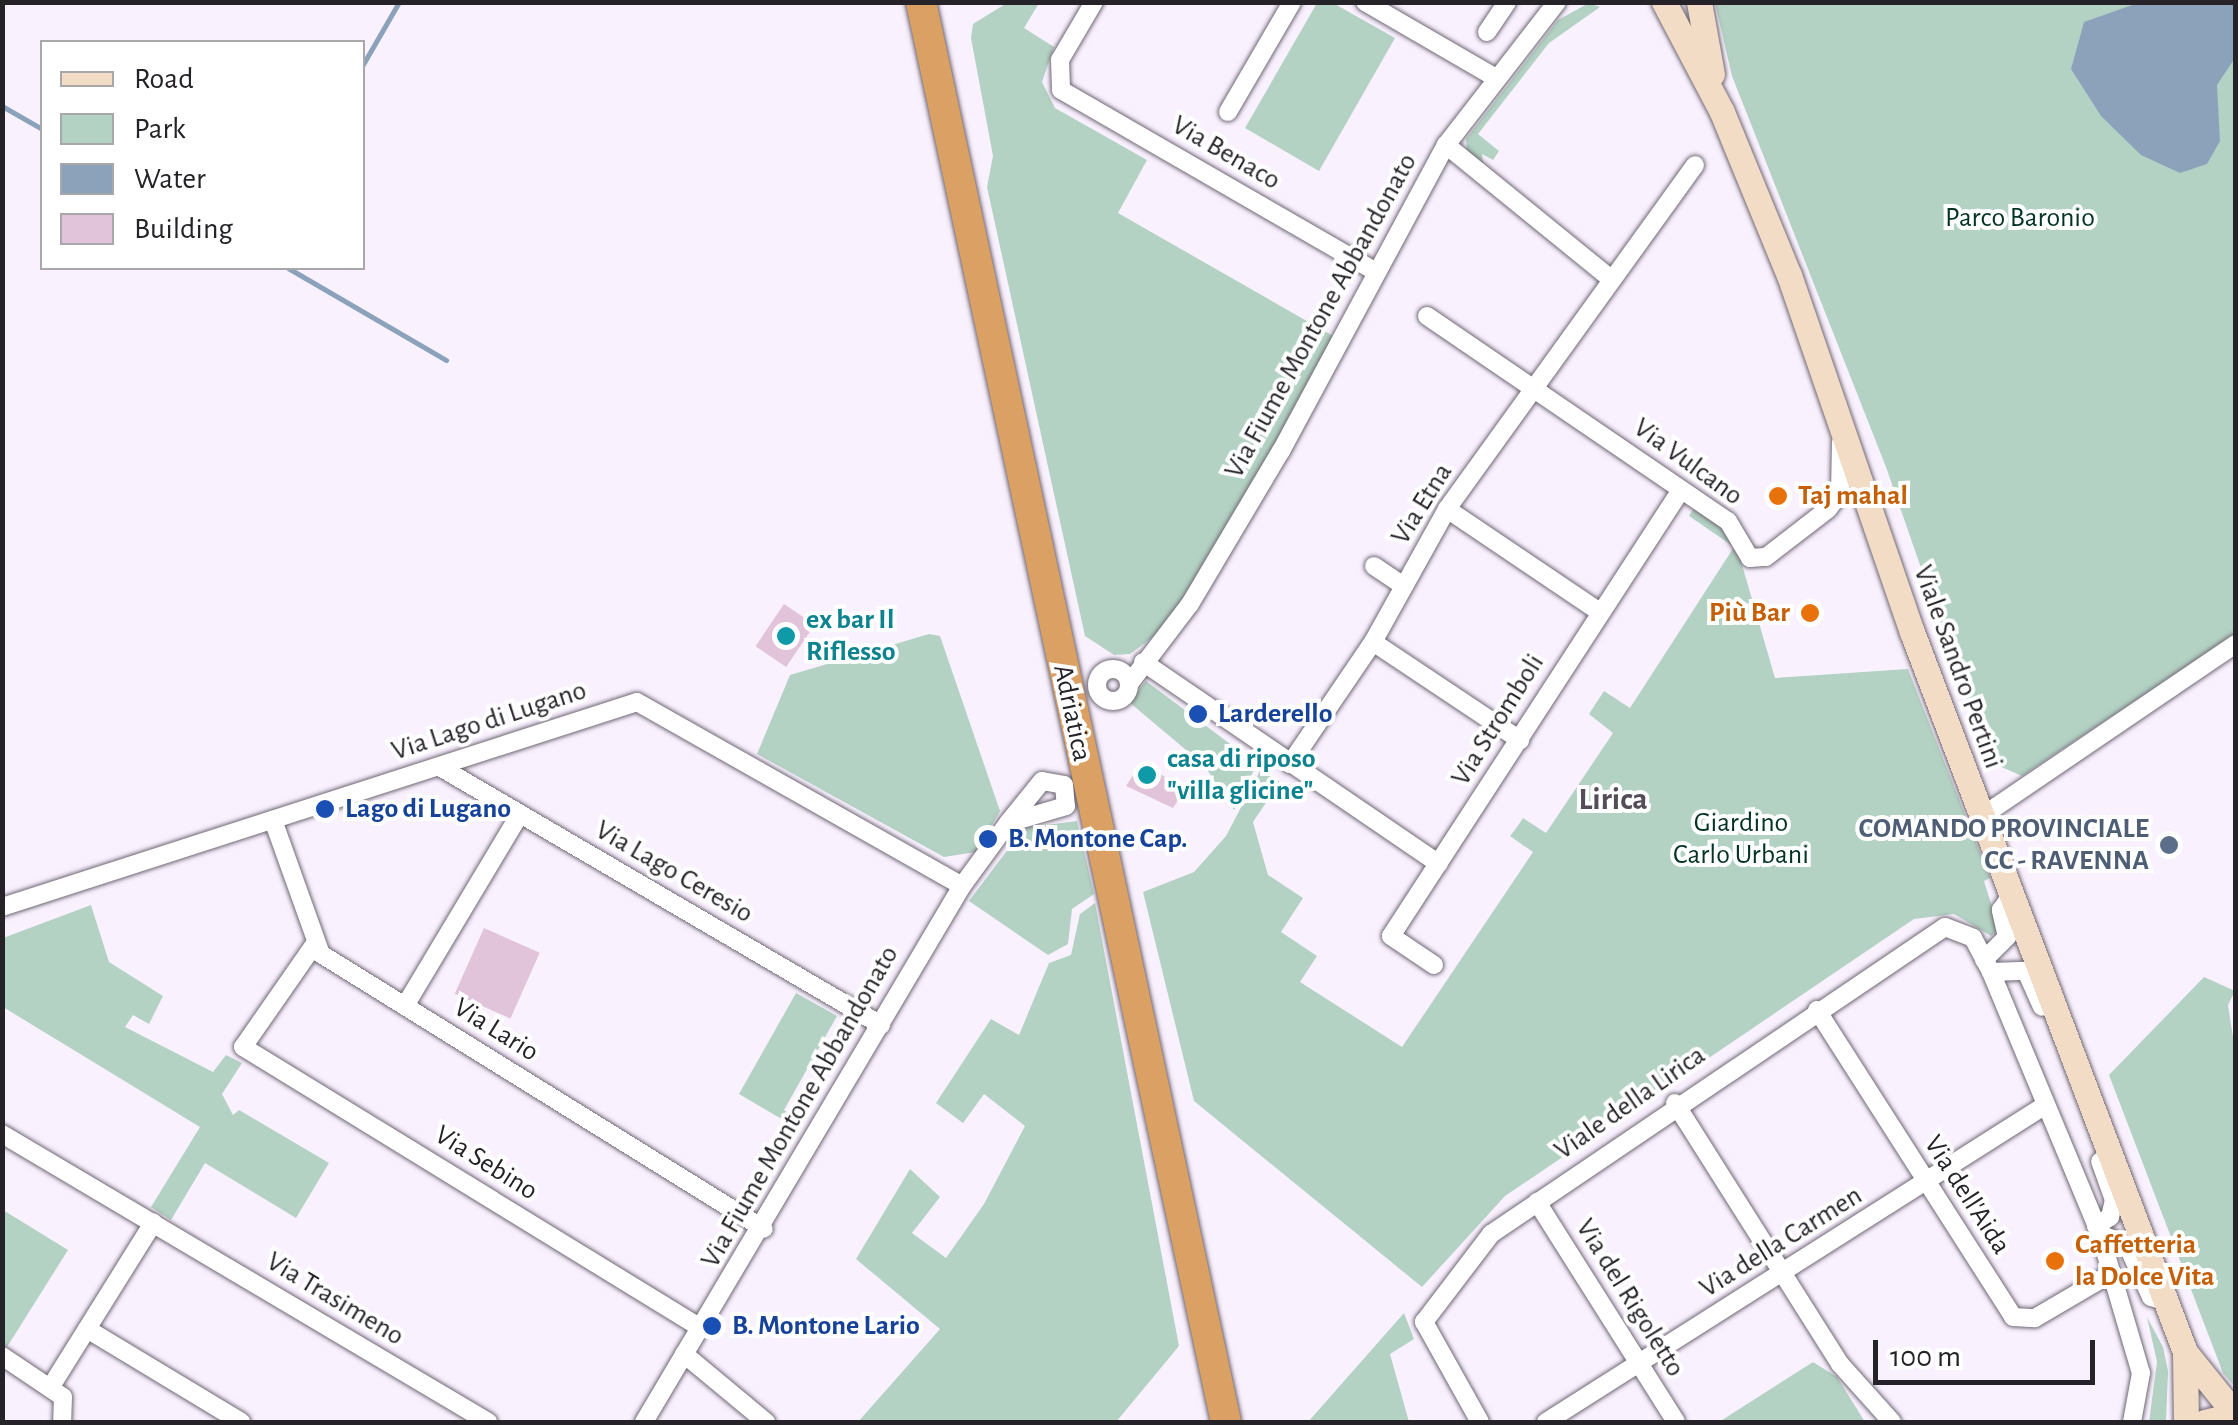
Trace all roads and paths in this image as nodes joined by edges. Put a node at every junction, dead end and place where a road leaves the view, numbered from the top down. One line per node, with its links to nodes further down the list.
1 (921, 2): 73 (highway, Adriatica)
2 (942, 2): 74 (highway, Adriatica)
3 (1094, 2): 16 (street, Via Benaco)
4 (1292, 2): 12 (street)
5 (1365, 2): 11 (street)
6 (1507, 2): 10 (street)
7 (1664, 2): 13 (main road, Viale Sandro Pertini)
8 (1699, 2): 13 (main road, Viale Sandro Pertini)
9 (1557, 3): 11 (street, Via Fiume Montone Abbandonato)
10 (1488, 32)
11 (1496, 78): 14 (street, Via Fiume Montone Abbandonato)
12 (1228, 112)
13 (1722, 112): 20 (main road, Viale Sandro Pertini)
14 (1446, 145): 16 (street, Via Fiume Montone Abbandonato); 17 (street)
15 (1696, 164): 17 (street, Via Etna)
16 (1375, 272): 28 (street, Via Fiume Montone Abbandonato)
17 (1607, 276): 19 (street, Via Etna)
18 (1427, 316): 19 (street, Via Vulcano)
19 (1537, 388): 21 (street, Via Vulcano); 22 (street, Via Etna)
20 (1842, 422): 21 (street, Via Vulcano); 34 (main road, Viale Sandro Pertini)
21 (1681, 490): 25 (street, Via Stromboli)
22 (1447, 509): 24 (street, Via Etna); 25 (street)
23 (1374, 566): 24 (street)
24 (1404, 586): 26 (street, Via Etna)
25 (1598, 610): 30 (street, Via Stromboli)
26 (1374, 642): 30 (street); 31 (street, Via Etna)
27 (2236, 644): 34 (street)
28 (1143, 662): 29 (street); 31 (street)
29 (1123, 677)
30 (1520, 740): 37 (street, Via Stromboli)
31 (1290, 764): 37 (street)
32 (440, 767): 33 (street, Via Lago Ceresio); 35 (street, Via Lago di Lugano); 38 (street, Via Lago di Lugano)
33 (520, 814): 44 (street); 47 (street, Via Lago Ceresio)
34 (1980, 817): 39 (main road, Viale Sandro Pertini)
35 (273, 820): 40 (street, Via Lago di Lugano); 41 (street)
36 (1008, 822): 38 (street, Via Fiume Montone Abbandonato)
37 (1439, 864): 42 (street, Via Stromboli)
38 (962, 886): 47 (street, Via Fiume Montone Abbandonato)
39 (2013, 893): 43 (street); 46 (main road, Viale Sandro Pertini)
40 (2, 906)
41 (314, 945): 44 (street, Via Lario); 60 (street, Via Sebino)
42 (1434, 965)
43 (1988, 966): 45 (street, Viale della Lirica); 46 (street, Viale della Lirica); 49 (street, Viale della Lirica)
44 (405, 1006): 55 (street, Via Lario)
45 (1816, 1010): 48 (street, Viale della Lirica); 52 (street, Via dell'Aida)
46 (2060, 1017): 50 (main road, Viale Sandro Pertini)
47 (881, 1025): 55 (street, Via Fiume Montone Abbandonato)
48 (1675, 1103): 53 (street, Viale della Lirica); 57 (street)
49 (2044, 1106): 52 (street, Via della Carmen); 56 (street, Viale della Lirica)
50 (2099, 1122): 56 (street); 59 (main road, Viale Sandro Pertini)
51 (2, 1134): 54 (street, Via Trasimeno)
52 (1926, 1182): 57 (street, Via della Carmen); 58 (street, Via dell'Aida)
53 (1537, 1202): 65 (street, Via del Rigoletto); 75 (street, Viale della Lirica)
54 (153, 1223): 61 (street); 71 (street, Via Trasimeno)
55 (764, 1228): 60 (street, Via Fiume Montone Abbandonato)
56 (2098, 1230): 58 (street, Viale della Lirica); 59 (street, Viale della Lirica)
57 (1784, 1272): 65 (street, Via della Carmen); 78 (street)
58 (2110, 1274): 79 (street, Viale della Lirica)
59 (2167, 1302): 62 (main road, Viale Sandro Pertini)
60 (699, 1328): 63 (street, Via Fiume Montone Abbandonato)
61 (88, 1329): 66 (street); 70 (street)
62 (2185, 1352): 67 (main road, Viale Sandro Pertini); 80 (main road, Viale Sandro Pertini)
63 (684, 1354): 68 (street); 72 (street, Via Fiume Montone Abbandonato)
64 (2, 1356): 66 (street)
65 (1639, 1364): 76 (street, Via della Carmen); 77 (street, Via del Rigoletto)
66 (50, 1388): 69 (street)
67 (2236, 1414): 81 (main road)
68 (755, 1418)
69 (62, 1422)
70 (240, 1422)
71 (488, 1422)
72 (644, 1422)
73 (1226, 1422)
74 (1240, 1422)
75 (1480, 1422)
76 (1546, 1422)
77 (1676, 1422)
78 (1892, 1422)
79 (2132, 1422)
80 (2186, 1422)
81 (2205, 1422)

